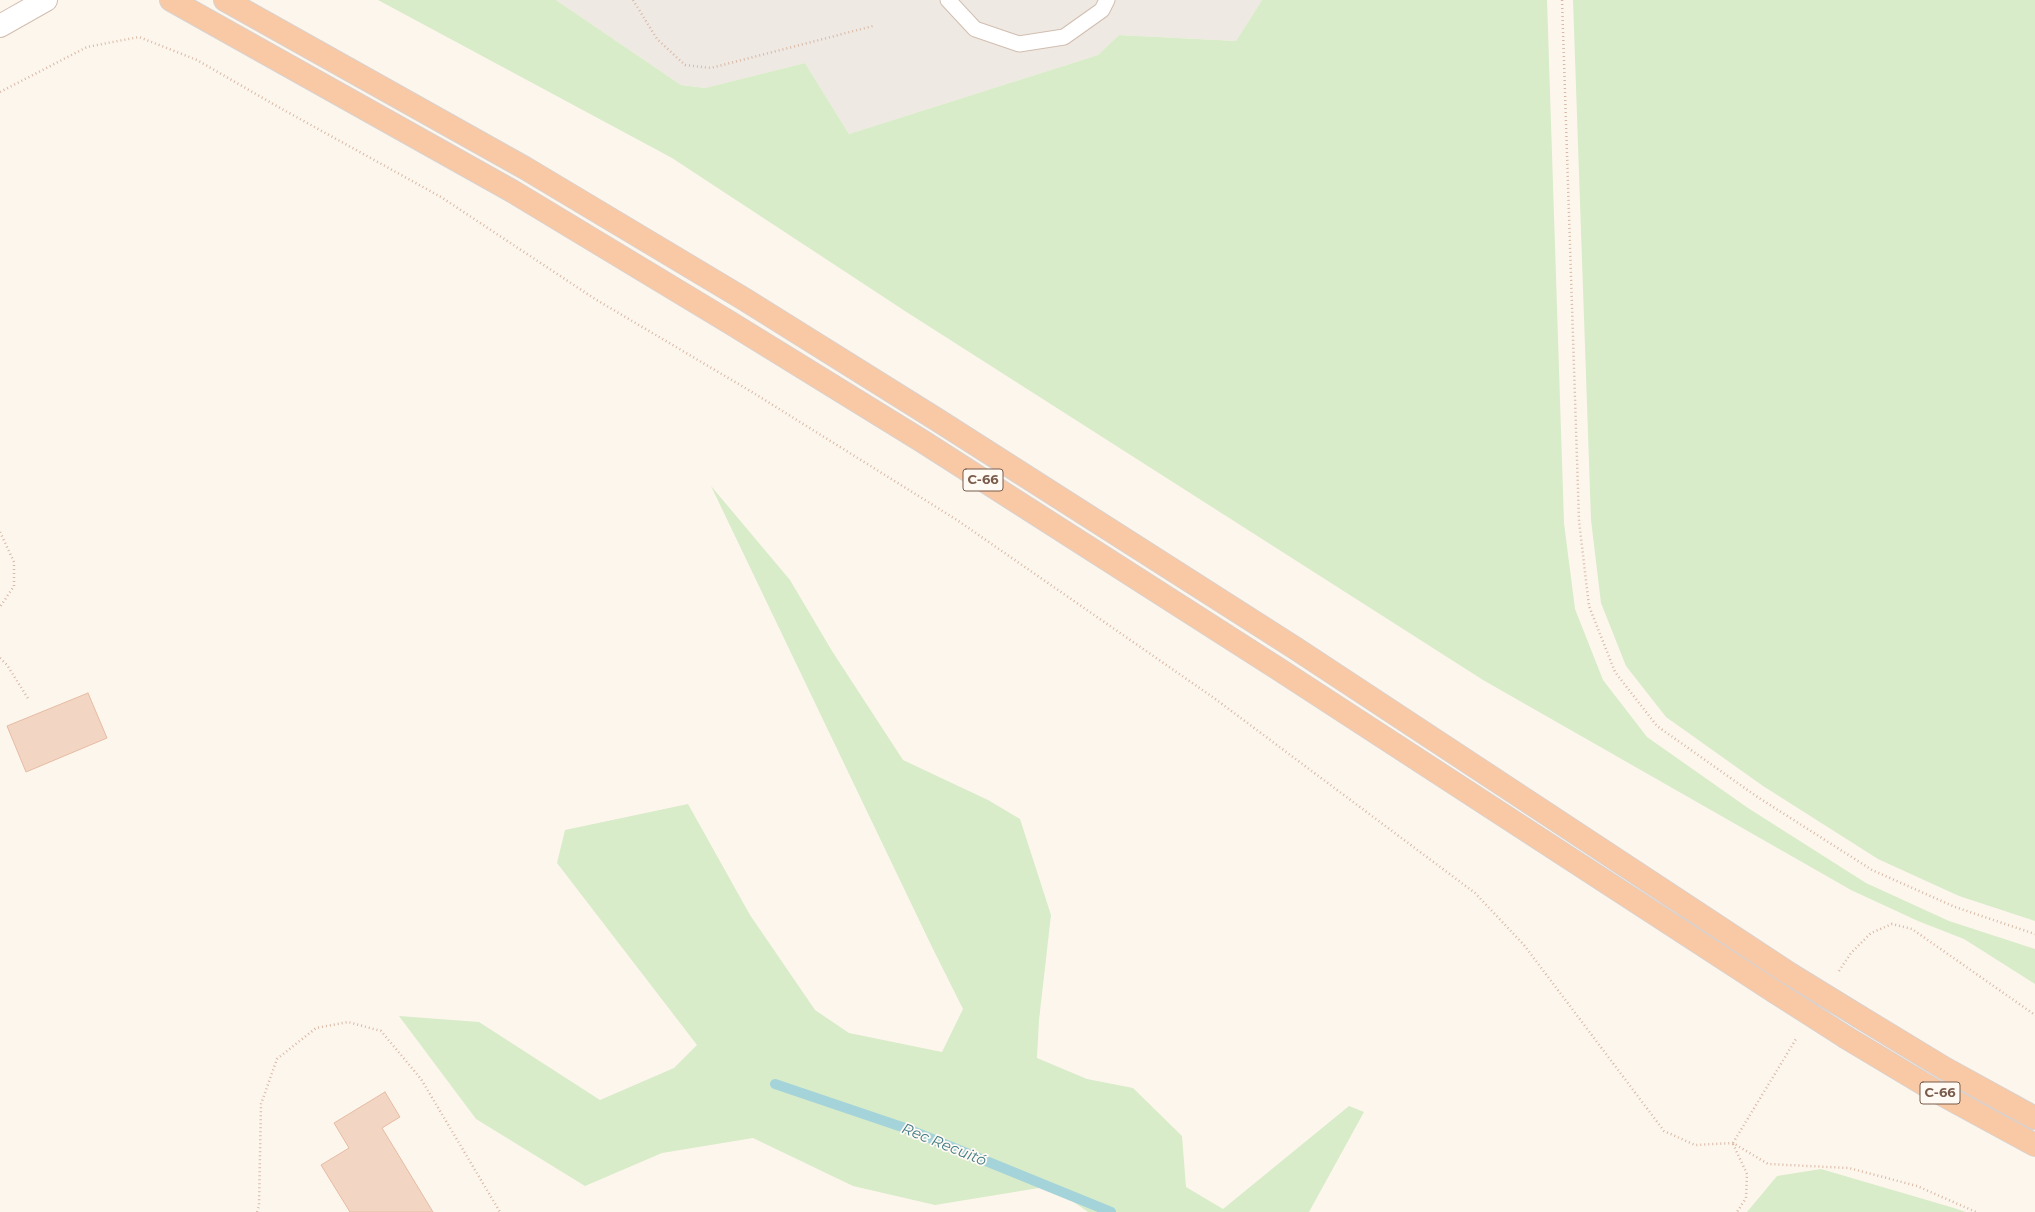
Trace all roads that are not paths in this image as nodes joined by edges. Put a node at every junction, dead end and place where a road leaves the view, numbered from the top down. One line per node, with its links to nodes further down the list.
1 (171, 0): 8 (highway, C-66, bridge)
2 (225, 0): 7 (highway, C-66, bridge)
3 (948, 0): 4 (lane)
4 (1107, 0)
5 (43, 2): 6 (street)
6 (0, 26)
7 (2035, 1118)
8 (2035, 1145)

